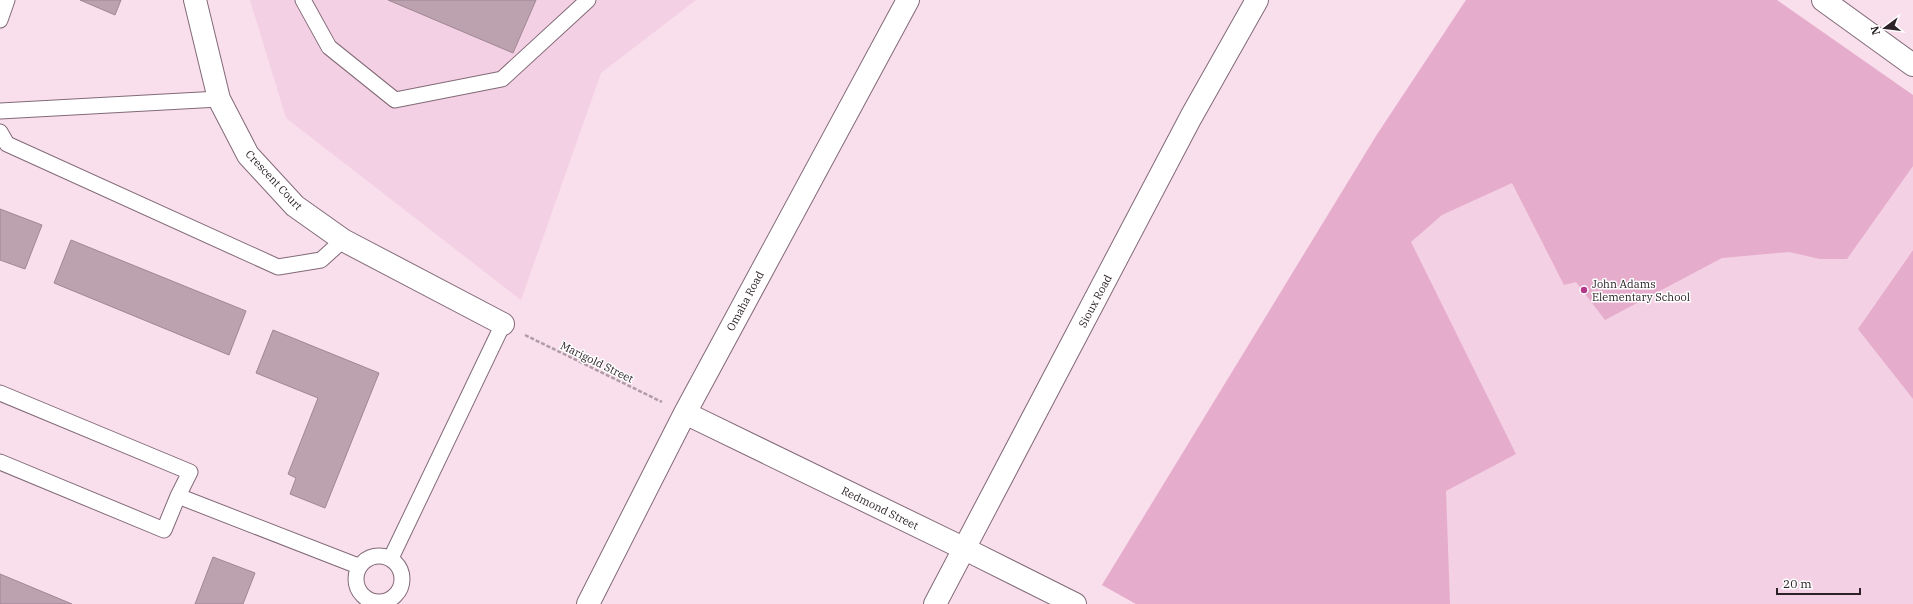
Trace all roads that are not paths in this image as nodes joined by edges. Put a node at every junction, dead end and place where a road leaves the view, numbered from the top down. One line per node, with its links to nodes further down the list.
1 (7, 0): 8 (lane)
2 (195, 0): 10 (street, Crescent Court)
3 (303, 0): 4 (lane)
4 (588, 0)
5 (908, 0): 16 (street, Omaha Road)
6 (1257, 0): 19 (street, Sioux Road)
7 (1823, 0): 9 (street)
8 (0, 20)
9 (1913, 65)
10 (219, 99): 11 (lane); 13 (street, Crescent Court)
11 (0, 111)
12 (0, 132): 13 (lane)
13 (343, 240): 14 (street, Crescent Court)
14 (503, 324): 20 (lane)
15 (0, 393): 18 (lane)
16 (684, 413): 19 (street, Redmond Street); 23 (street, Omaha Road)
17 (0, 462): 18 (lane)
18 (178, 496): 21 (lane)
19 (965, 549): 24 (street, Sioux Road); 25 (street, Redmond Street)
20 (392, 558): 21 (lane); 22 (lane)
21 (358, 566): 22 (lane)
22 (364, 602)
23 (588, 604)
24 (935, 604)
25 (1075, 604)

